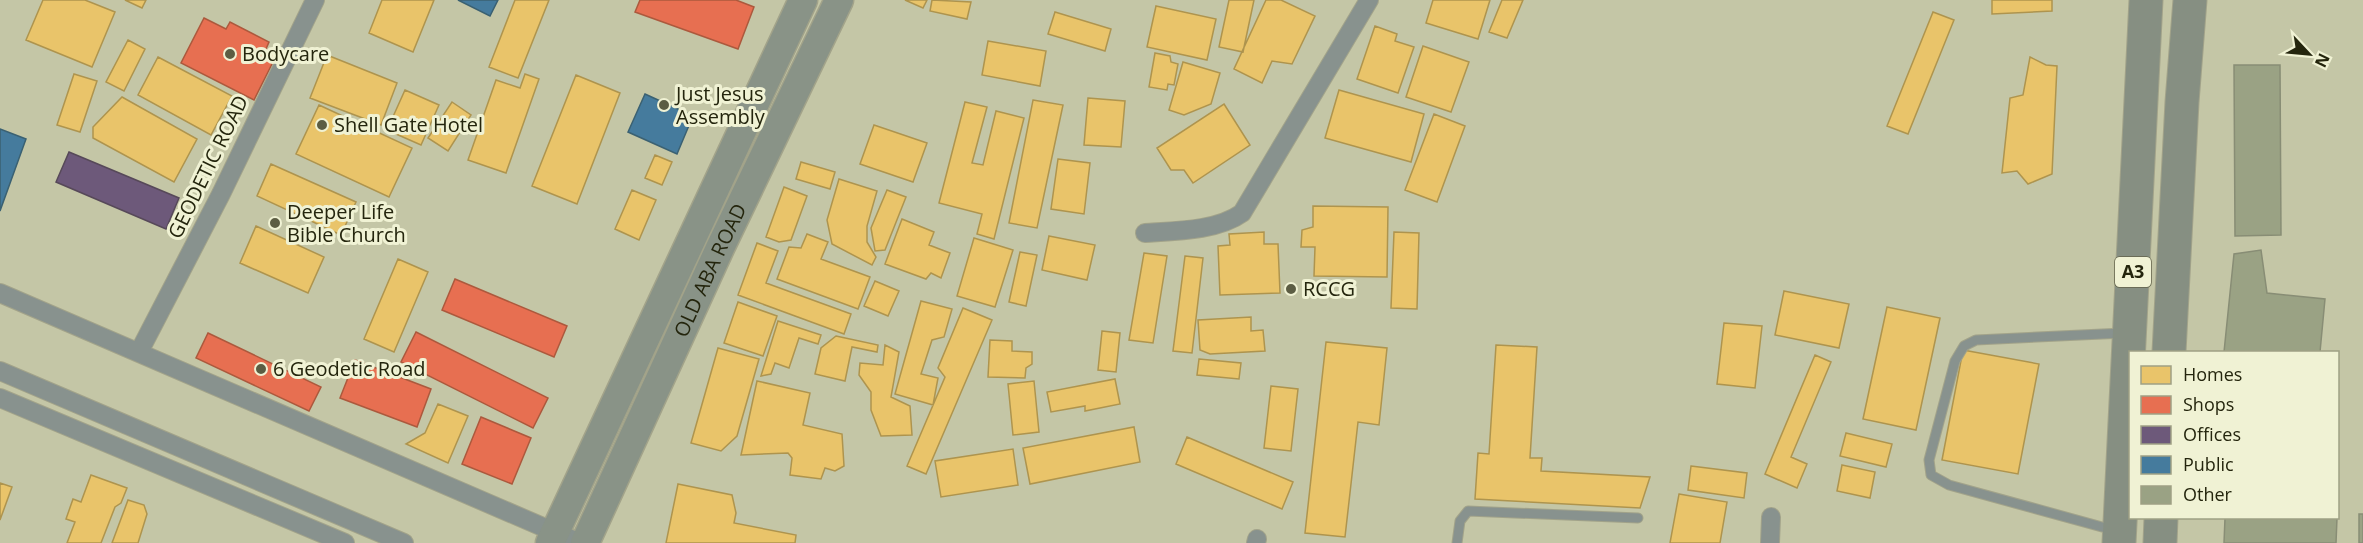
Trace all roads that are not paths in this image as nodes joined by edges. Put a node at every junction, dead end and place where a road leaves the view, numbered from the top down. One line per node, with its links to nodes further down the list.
1 (315, 0): 12 (street, GEODETIC ROAD)
2 (803, 0): 20 (main road, OLD ABA ROAD)
3 (839, 0): 20 (main road, OLD ABA ROAD)
4 (1369, 0): 7 (street)
5 (2146, 0): 9 (highway, A3)
6 (2190, 0): 11 (highway, A3)
7 (1145, 233)
8 (0, 293): 12 (street)
9 (2130, 333): 10 (highway, A3); 19 (lane)
10 (2129, 351)
11 (2169, 351)
12 (140, 352): 20 (street)
13 (2129, 354): 19 (highway, A3)
14 (0, 371): 22 (street)
15 (0, 398): 21 (street)
16 (1771, 517): 24 (street)
17 (1638, 518): 23 (lane)
18 (2161, 519): 25 (highway)
19 (2120, 538)
20 (568, 540)
21 (345, 543)
22 (404, 543)
23 (1457, 543)
24 (1770, 543)
25 (2160, 543)

